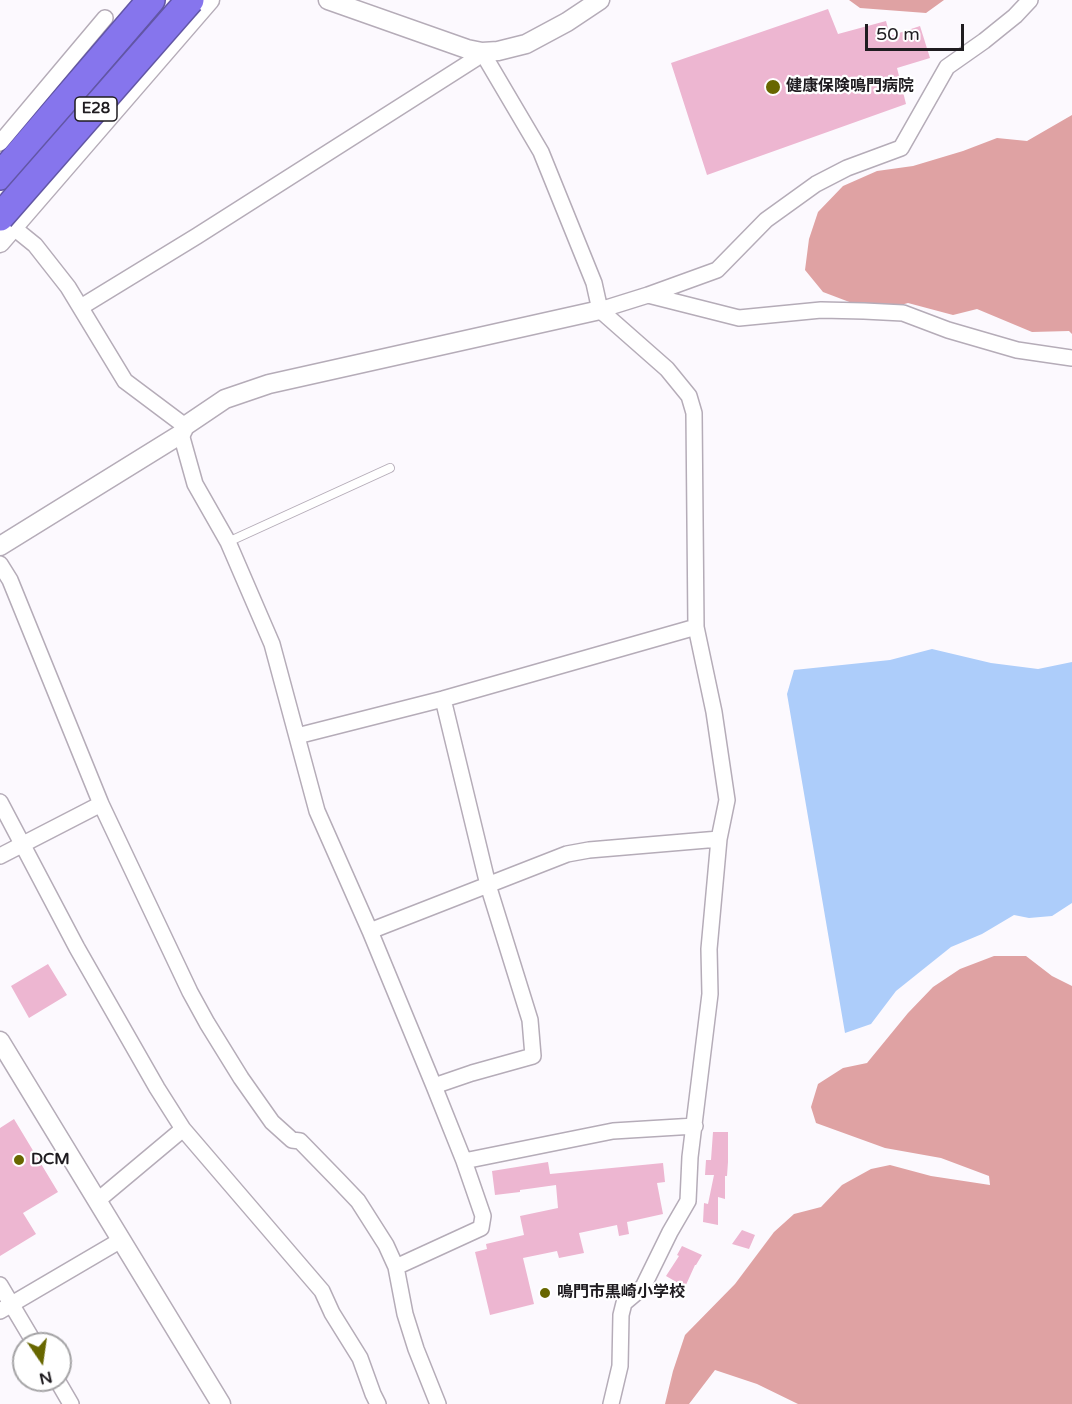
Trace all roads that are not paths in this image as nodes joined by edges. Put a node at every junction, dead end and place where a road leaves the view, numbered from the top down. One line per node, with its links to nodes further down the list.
1 (151, 0): 10 (highway, E28)
2 (190, 0): 11 (highway, E28, bridge)
3 (210, 0): 11 (street)
4 (328, 0): 8 (street)
5 (600, 0): 8 (street)
6 (1030, 0): 13 (street)
7 (105, 18): 9 (street)
8 (482, 52): 14 (street); 15 (street)
9 (0, 143)
10 (0, 176)
11 (4, 219): 12 (street); 14 (street)
12 (0, 243)
13 (648, 295): 15 (street); 16 (street)
14 (81, 307): 17 (street)
15 (600, 310): 17 (street); 22 (street)
16 (1072, 358)
17 (183, 430): 19 (street); 20 (street)
18 (390, 468): 19 (lane)
19 (228, 542): 24 (street)
20 (0, 546)
21 (0, 564): 26 (street)
22 (696, 627): 23 (street); 27 (street)
23 (443, 699): 24 (street); 30 (street)
24 (297, 736): 31 (street)
25 (0, 802): 28 (street)
26 (101, 804): 28 (street); 39 (street)
27 (719, 839): 30 (street); 34 (street)
28 (22, 845): 29 (street); 35 (street)
29 (0, 856)
30 (488, 885): 31 (street); 33 (street)
31 (370, 931): 33 (street)
32 (0, 1041): 37 (street)
33 (434, 1086): 36 (street)
34 (695, 1126): 36 (street); 46 (street)
35 (183, 1129): 37 (street); 44 (street)
36 (464, 1161): 39 (street)
37 (97, 1201): 38 (street)
38 (121, 1240): 41 (street); 43 (street)
39 (396, 1267): 45 (street)
40 (0, 1285): 41 (street)
41 (6, 1307): 42 (street)
42 (26, 1332)
43 (220, 1404)
44 (378, 1404)
45 (438, 1404)
46 (611, 1404)

